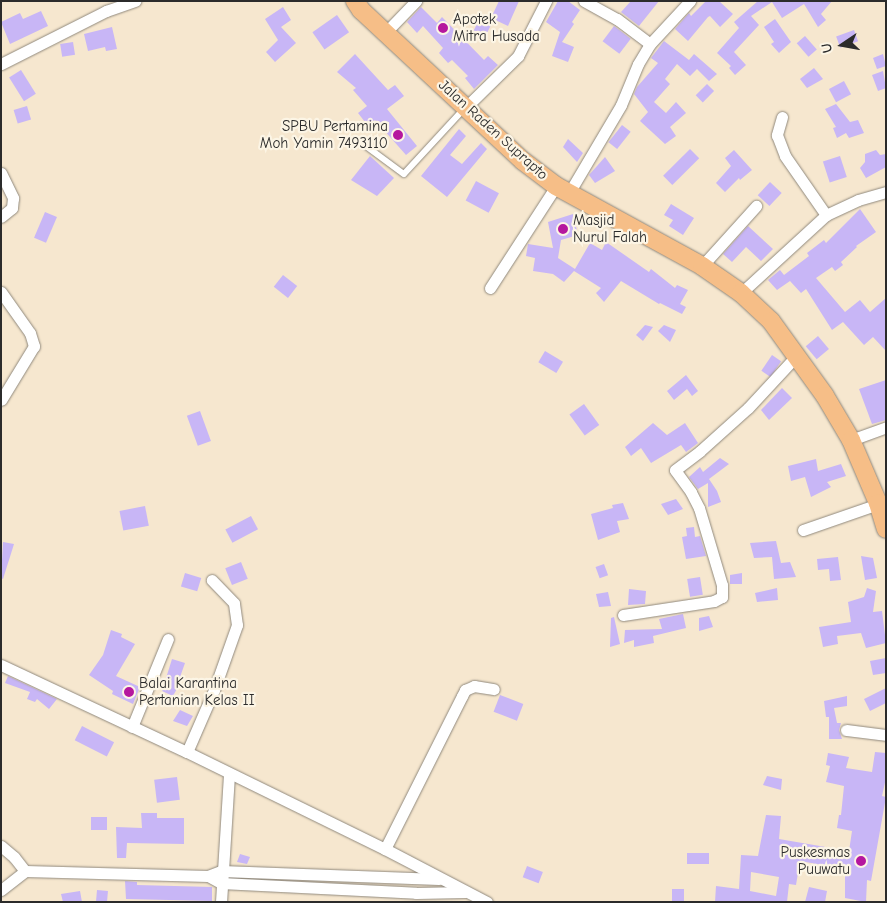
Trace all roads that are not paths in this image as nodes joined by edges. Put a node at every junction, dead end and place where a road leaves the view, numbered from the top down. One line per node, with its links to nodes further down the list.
1 (135, 1): 9 (street)
2 (355, 1): 7 (highway, Jalan Raden Suprapto)
3 (416, 1): 7 (street)
4 (546, 1): 10 (street)
5 (584, 1): 8 (street)
6 (690, 1): 8 (street)
7 (385, 33): 10 (highway, Jalan Raden Suprapto)
8 (650, 44): 14 (street)
9 (1, 64)
10 (466, 107): 12 (lane); 14 (highway, Jalan Raden Suprapto)
11 (782, 117): 17 (street)
12 (362, 143)
13 (1, 173): 18 (street)
14 (562, 190): 19 (highway, Jalan Raden Suprapto); 20 (street)
15 (886, 192): 17 (street)
16 (756, 206): 19 (street)
17 (826, 215): 22 (street)
18 (1, 217)
19 (702, 266): 22 (highway, Jalan Raden Suprapto)
20 (490, 288)
21 (1, 292): 24 (street)
22 (741, 292): 23 (highway, Jalan Raden Suprapto)
23 (797, 355): 27 (highway, Jalan Raden Suprapto); 32 (street)
24 (4, 385): 25 (street)
25 (1, 400)
26 (886, 427): 27 (street)
27 (851, 440): 28 (highway, Jalan Raden Suprapto)
28 (882, 503): 29 (highway, Jalan Raden Suprapto); 30 (street)
29 (886, 529)
30 (803, 530)
31 (212, 580): 39 (street)
32 (623, 614)
33 (168, 639): 36 (street)
34 (1, 665): 36 (street)
35 (494, 689): 42 (street)
36 (132, 727): 39 (street)
37 (846, 730): 38 (street)
38 (886, 735)
39 (187, 752): 40 (street)
40 (229, 774): 42 (street); 44 (street)
41 (1, 846): 43 (street)
42 (385, 849): 45 (street)
43 (25, 871): 44 (street); 46 (street)
44 (221, 877): 45 (street); 47 (street); 48 (street)
45 (442, 879): 47 (street)
46 (1, 890)
47 (467, 892): 49 (street)
48 (220, 902)
49 (487, 902)

